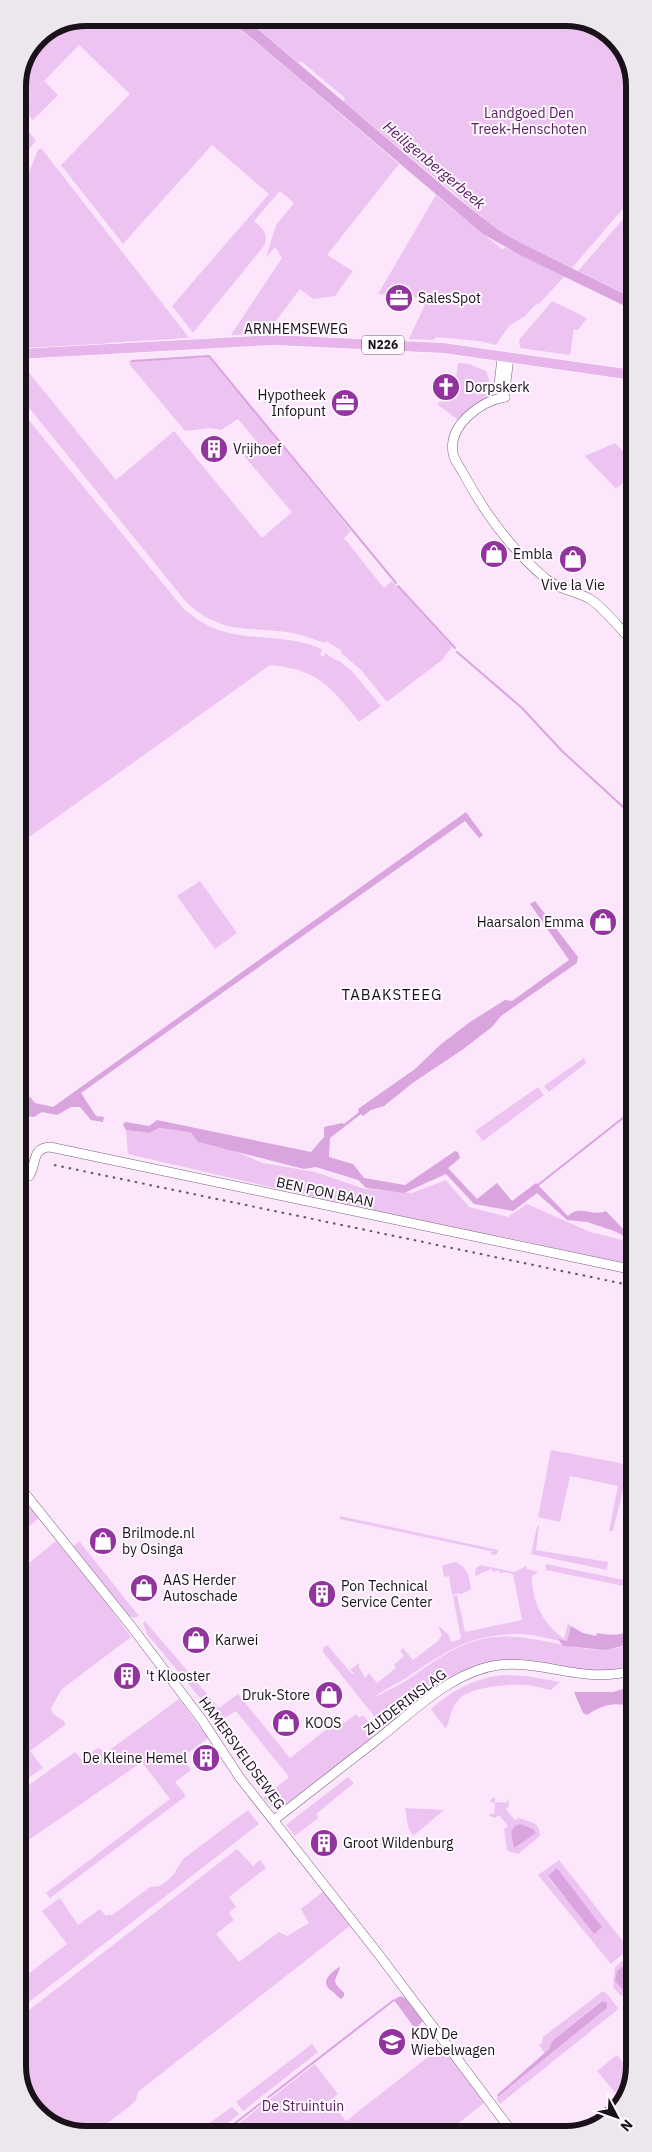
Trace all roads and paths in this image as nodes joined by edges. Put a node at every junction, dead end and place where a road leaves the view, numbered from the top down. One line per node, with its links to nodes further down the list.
1 (26, 354): 2 (main road, ARNHEMSEWEG / N226)
2 (505, 357): 3 (main road, ARNHEMSEWEG / N226); 4 (street)
3 (626, 374)
4 (626, 635)
5 (26, 1176): 6 (street, BEN PON BAAN)
6 (626, 1268)
7 (26, 1495): 9 (street, HAMERSVELDSEWEG)
8 (626, 1672): 9 (street, ZUIDERINSLAG)
9 (274, 1820): 10 (street, HAMERSVELDSEWEG)
10 (508, 2126)

